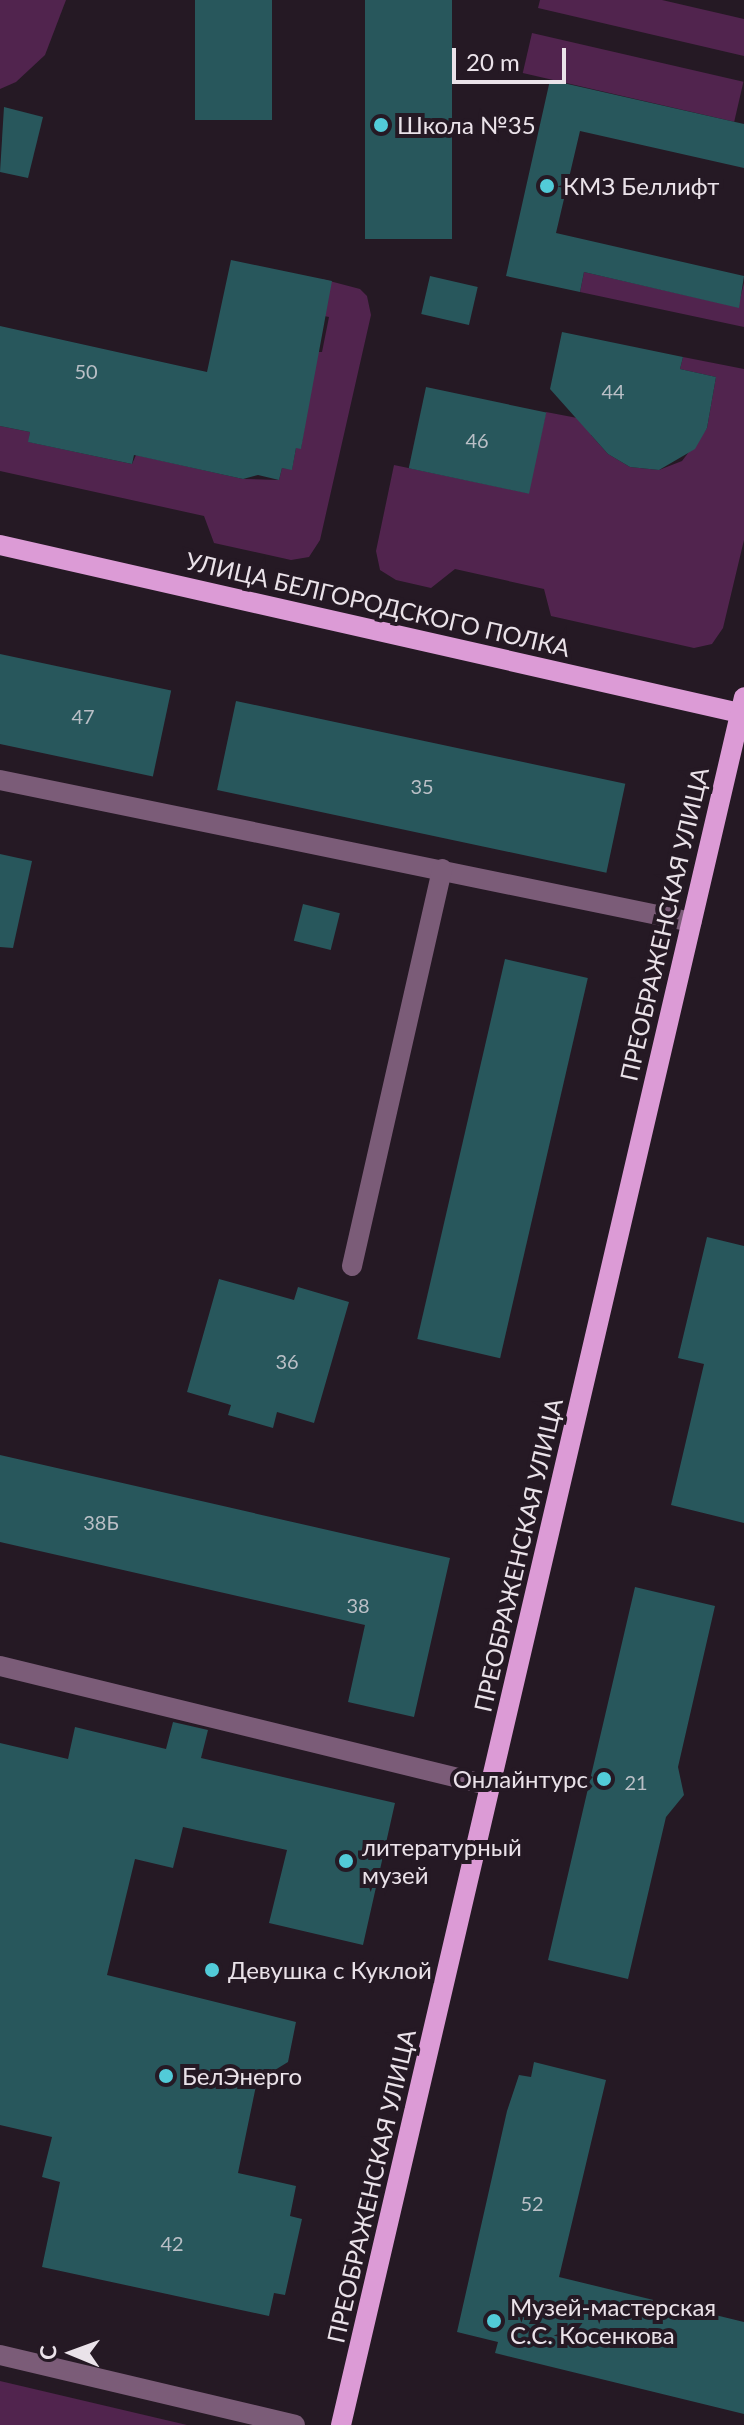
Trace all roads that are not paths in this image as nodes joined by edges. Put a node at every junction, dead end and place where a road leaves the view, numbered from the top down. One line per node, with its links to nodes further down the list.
1 (0, 545): 2 (main road, УЛИЦА БЕЛГОРОДСКОГО ПОЛКА)
2 (743, 708): 5 (main road, ПРЕОБРАЖЕНСКАЯ УЛИЦА)
3 (0, 780): 4 (street)
4 (442, 869): 5 (street); 6 (street)
5 (692, 922): 8 (main road, ПРЕОБРАЖЕНСКАЯ УЛИЦА)
6 (352, 1266)
7 (0, 1666): 8 (street)
8 (491, 1786): 11 (main road, ПРЕОБРАЖЕНСКАЯ УЛИЦА)
9 (0, 2355): 10 (street)
10 (295, 2425)
11 (341, 2425)

